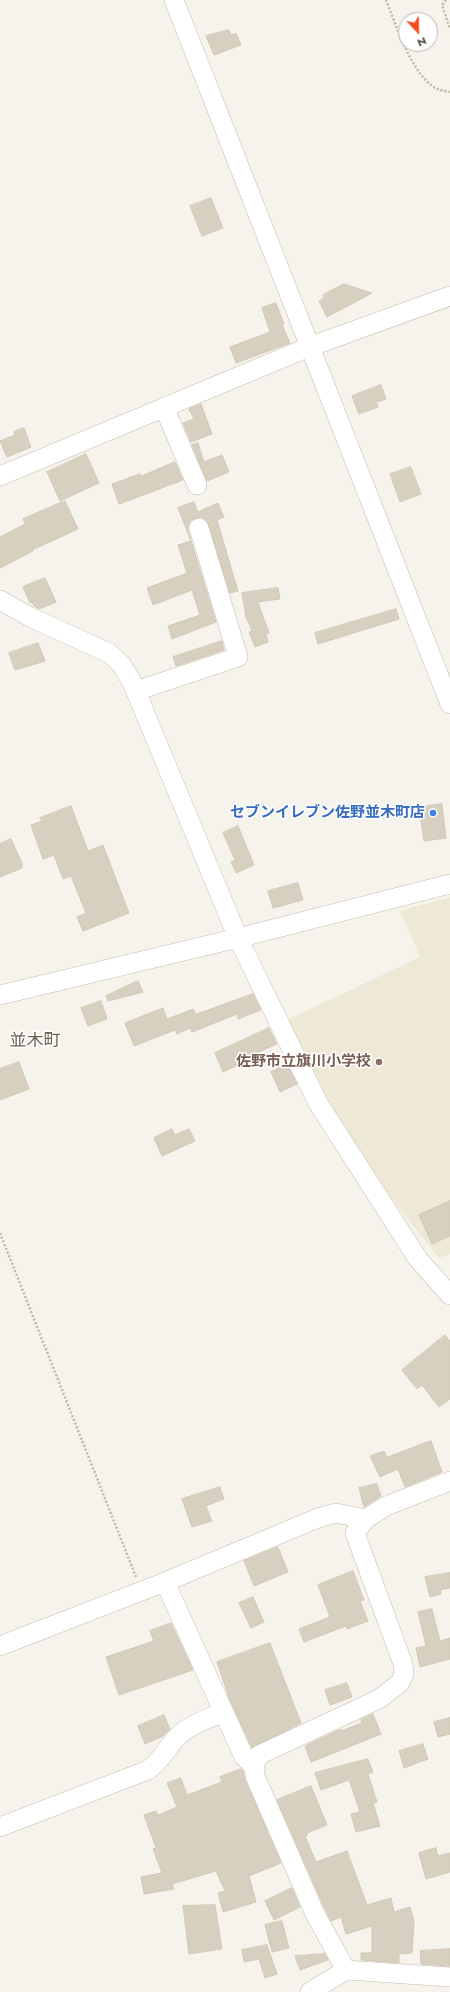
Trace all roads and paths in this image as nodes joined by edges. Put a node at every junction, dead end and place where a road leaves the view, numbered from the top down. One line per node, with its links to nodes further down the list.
1 (174, 0): 7 (street)
2 (386, 0): 5 (path)
3 (446, 0): 4 (path)
4 (450, 29)
5 (450, 92)
6 (450, 296): 7 (street)
7 (309, 347): 8 (street); 14 (street)
8 (164, 407): 9 (street); 10 (street)
9 (0, 476)
10 (197, 485)
11 (199, 528): 13 (street)
12 (0, 600): 13 (street)
13 (136, 691): 16 (street)
14 (450, 704)
15 (450, 884): 16 (street)
16 (238, 938): 17 (street); 19 (street)
17 (0, 995)
18 (0, 1233): 23 (path)
19 (450, 1295)
20 (450, 1481): 21 (street)
21 (366, 1519): 22 (street); 26 (street)
22 (165, 1582): 23 (street); 25 (street)
23 (142, 1591): 24 (street)
24 (0, 1646)
25 (224, 1712): 26 (street); 27 (street)
26 (254, 1766): 28 (street)
27 (0, 1827)
28 (346, 1970): 29 (street); 30 (street)
29 (450, 1977)
30 (310, 1992)

